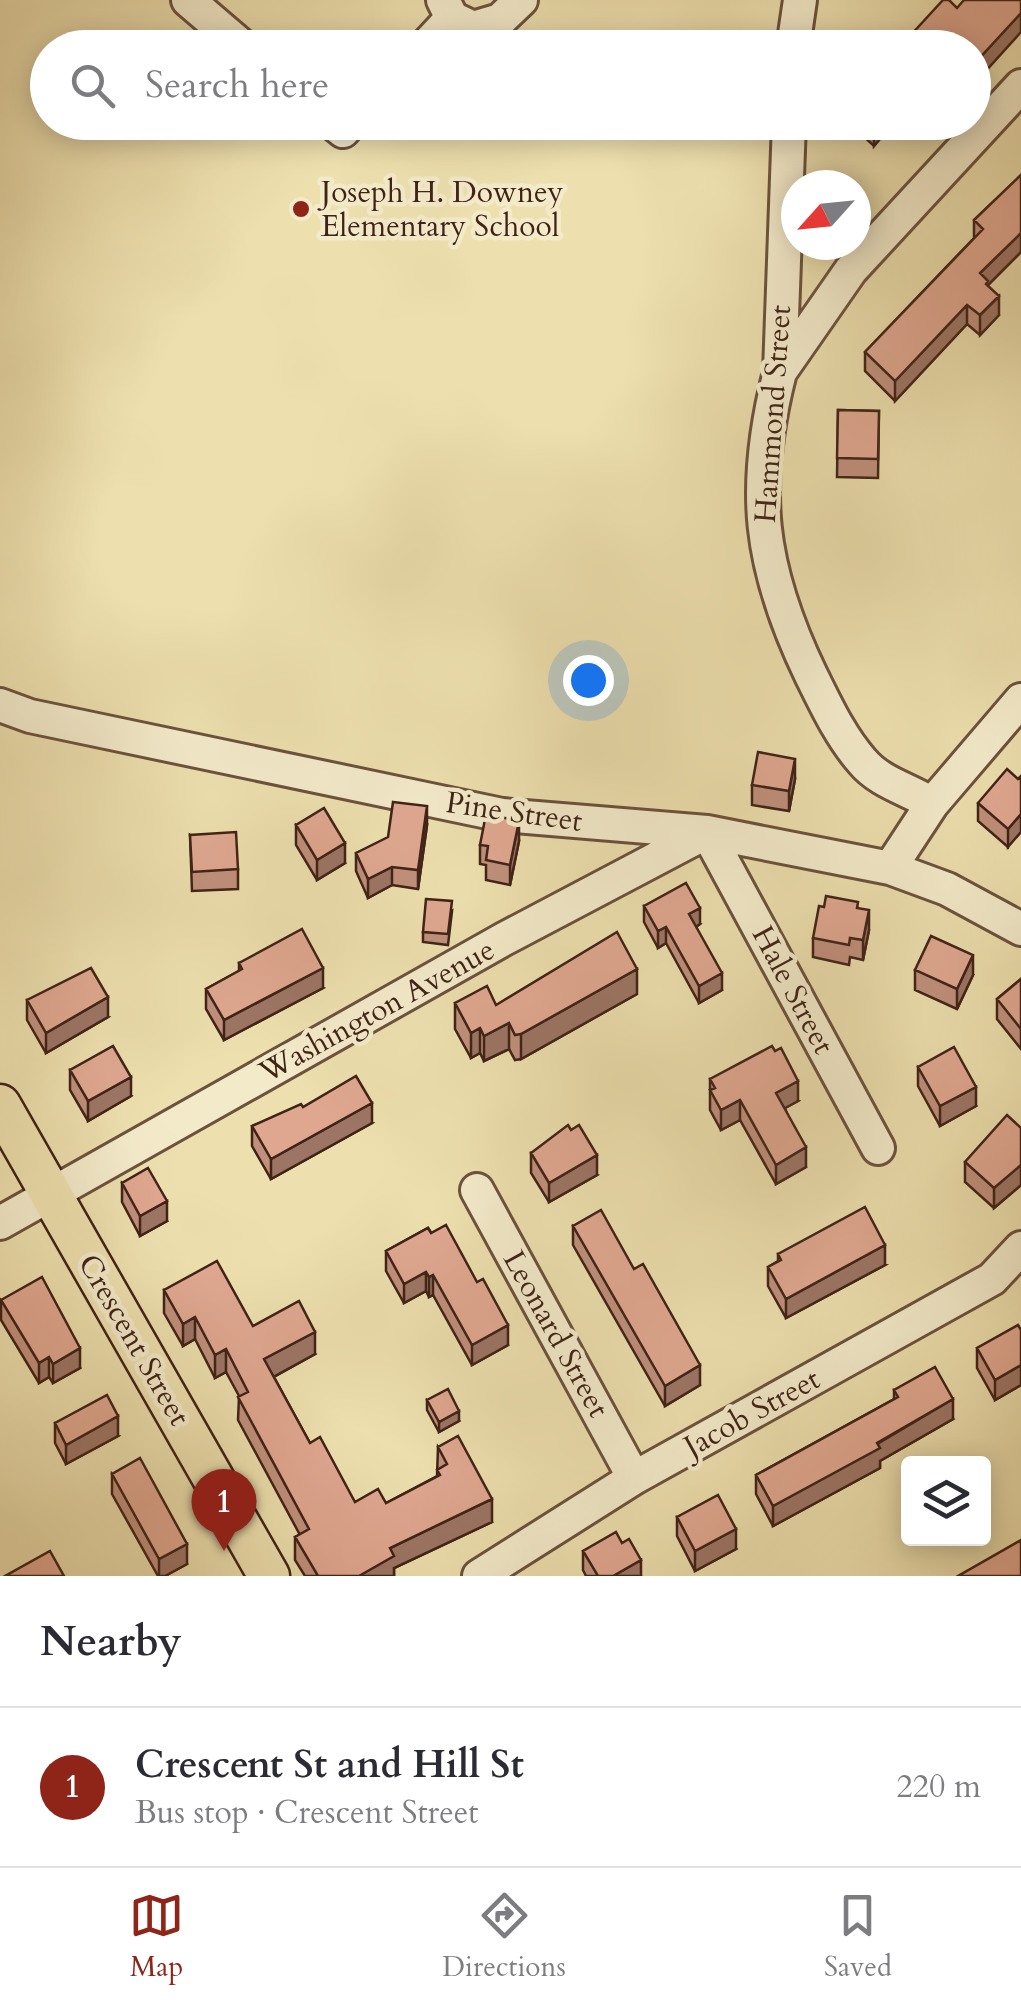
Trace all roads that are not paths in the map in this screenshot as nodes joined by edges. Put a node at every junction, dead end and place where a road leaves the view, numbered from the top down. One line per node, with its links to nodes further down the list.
1 (188, 0): 5 (street)
2 (520, 0): 4 (street)
3 (800, 0): 6 (street)
4 (448, 9)
5 (223, 30)
6 (795, 30)
7 (1021, 86): 8 (street)
8 (991, 118)
9 (787, 140): 11 (street, Hammond Street)
10 (971, 140): 11 (street)
11 (780, 372): 14 (street, Hammond Street)
12 (1021, 700): 14 (street)
13 (0, 705): 15 (street, Pine Street)
14 (932, 804): 16 (street)
15 (707, 832): 16 (street, Pine Street); 19 (street, Hale Street); 21 (street, Washington Avenue)
16 (890, 868): 17 (street, Pine Street)
17 (1021, 929)
18 (0, 1105): 21 (main road, Crescent Street)
19 (878, 1148)
20 (477, 1190): 24 (street, Leonard Street)
21 (50, 1193): 22 (street, Washington Avenue); 25 (main road, Crescent Street)
22 (0, 1223)
23 (1021, 1248): 24 (street, Jacob Street)
24 (634, 1478): 26 (street, Jacob Street)
25 (260, 1573)
26 (479, 1576)

